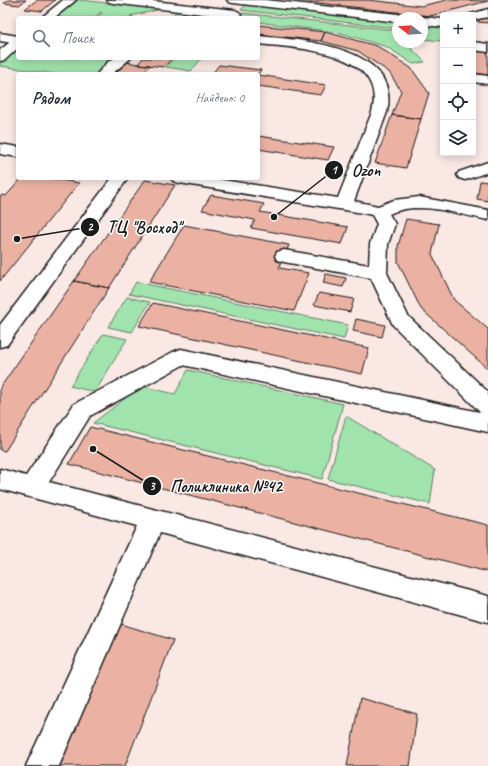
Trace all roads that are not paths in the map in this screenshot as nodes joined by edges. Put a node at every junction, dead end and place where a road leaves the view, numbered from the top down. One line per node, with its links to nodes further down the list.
1 (70, 0): 8 (main road)
2 (114, 0): 5 (main road)
3 (233, 0): 4 (main road)
4 (248, 1): 11 (main road)
5 (180, 4): 9 (main road); 10 (main road)
6 (488, 13): 7 (main road)
7 (476, 15)
8 (50, 16)
9 (167, 16)
10 (234, 16)
11 (392, 17)
12 (428, 22): 13 (main road)
13 (440, 23)
14 (476, 24): 15 (main road)
15 (488, 25)
16 (0, 37): 18 (main road)
17 (260, 40): 33 (main road)
18 (16, 41)
19 (16, 43): 22 (main road)
20 (476, 46): 21 (main road)
21 (488, 48)
22 (0, 57)
23 (121, 60): 24 (main road)
24 (106, 72)
25 (476, 78): 26 (main road)
26 (488, 80)
27 (0, 149): 28 (main road)
28 (16, 152)
29 (488, 167): 30 (main road)
30 (465, 176)
31 (119, 180): 38 (main road)
32 (192, 180): 33 (main road)
33 (344, 204): 34 (main road)
34 (378, 212): 35 (main road); 37 (main road)
35 (488, 215)
36 (284, 256): 37 (main road)
37 (378, 273): 39 (main road)
38 (0, 340)
39 (488, 406)
40 (488, 423): 42 (main road)
41 (0, 479): 42 (main road)
42 (32, 487): 43 (main road)
43 (152, 519): 44 (main road); 45 (main road)
44 (488, 609)
45 (42, 766)

